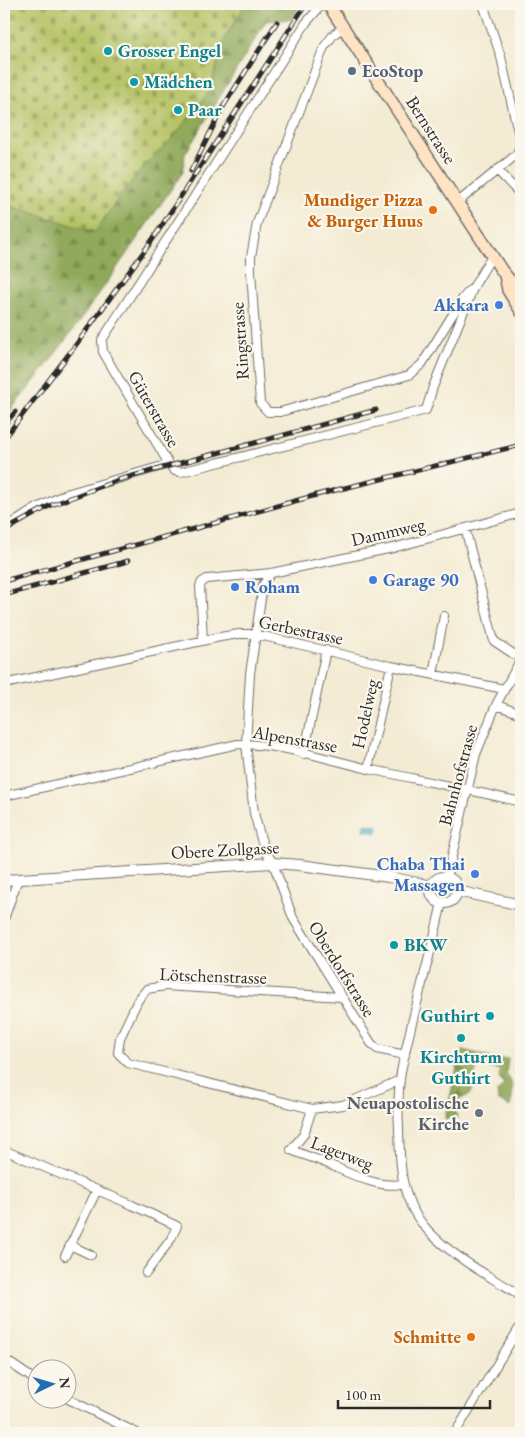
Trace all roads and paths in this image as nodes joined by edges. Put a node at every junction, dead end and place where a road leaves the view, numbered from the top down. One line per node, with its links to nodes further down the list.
1 (327, 4): 3 (main road, Bernstrasse); 12 (street, Güterstrasse)
2 (484, 4): 4 (street)
3 (342, 28): 6 (main road, Bernstrasse); 9 (street, Ringstrasse)
4 (497, 170): 5 (street); 6 (street)
5 (521, 195)
6 (458, 202): 7 (main road, Bernstrasse)
7 (492, 256): 8 (main road, Bernstrasse); 9 (street, Güterstrasse)
8 (505, 275): 10 (main road, Bernstrasse); 11 (main road, Bernstrasse)
9 (474, 286): 12 (street, Güterstrasse)
10 (521, 294)
11 (521, 311)
12 (169, 464): 14 (street)
13 (521, 513): 15 (street, Dammweg)
14 (4, 528)
15 (465, 528): 16 (street, Dammweg); 21 (street)
16 (271, 573): 18 (street, Oberdorfstrasse); 19 (street, Dammweg)
17 (444, 616): 23 (street)
18 (255, 634): 19 (street, Gerbestrasse); 20 (street, Gerbestrasse); 28 (street, Oberdorfstrasse)
19 (203, 640): 24 (street, Gerbestrasse)
20 (326, 650): 22 (street, Gerbestrasse); 29 (street)
21 (521, 659): 25 (street, Bahnhofstrasse)
22 (391, 666): 23 (street, Gerbestrasse); 30 (street, Hodelweg)
23 (433, 674): 25 (street, Gerbestrasse)
24 (4, 684)
25 (504, 689): 26 (street, Bahnhofstrasse)
26 (496, 705): 27 (street); 31 (street, Bahnhofstrasse)
27 (516, 712)
28 (246, 744): 29 (street, Alpenstrasse); 32 (street, Alpenstrasse); 34 (street, Oberdorfstrasse)
29 (304, 754): 30 (street, Alpenstrasse)
30 (368, 769): 31 (street, Alpenstrasse)
31 (467, 789): 33 (street, Alpenstrasse); 35 (street, Bahnhofstrasse)
32 (4, 796)
33 (521, 802)
34 (273, 863): 36 (street, Obere Zollgasse); 38 (street, Obere Zollgasse); 43 (street, Oberdorfstrasse)
35 (447, 877): 38 (street); 39 (street)
36 (18, 879): 37 (street, Obere Zollgasse); 42 (street)
37 (4, 880)
38 (432, 886): 40 (street)
39 (457, 890): 40 (street); 41 (street)
40 (442, 902): 44 (street)
41 (521, 905)
42 (4, 919)
43 (342, 997): 44 (street, Oberdorfstrasse); 46 (street, Lötschenstrasse)
44 (405, 1054): 45 (street)
45 (400, 1080): 46 (street, Lagerweg); 48 (street)
46 (312, 1109): 48 (street, Lagerweg)
47 (4, 1150): 49 (street)
48 (403, 1184): 54 (street)
49 (96, 1190): 50 (street); 53 (street)
50 (70, 1245): 51 (street); 52 (street)
51 (91, 1255)
52 (65, 1256)
53 (146, 1273)
54 (521, 1298)
55 (521, 1325): 60 (street)
56 (4, 1359): 57 (street)
57 (28, 1375)
58 (78, 1404): 59 (street)
59 (137, 1433)
60 (455, 1433)

